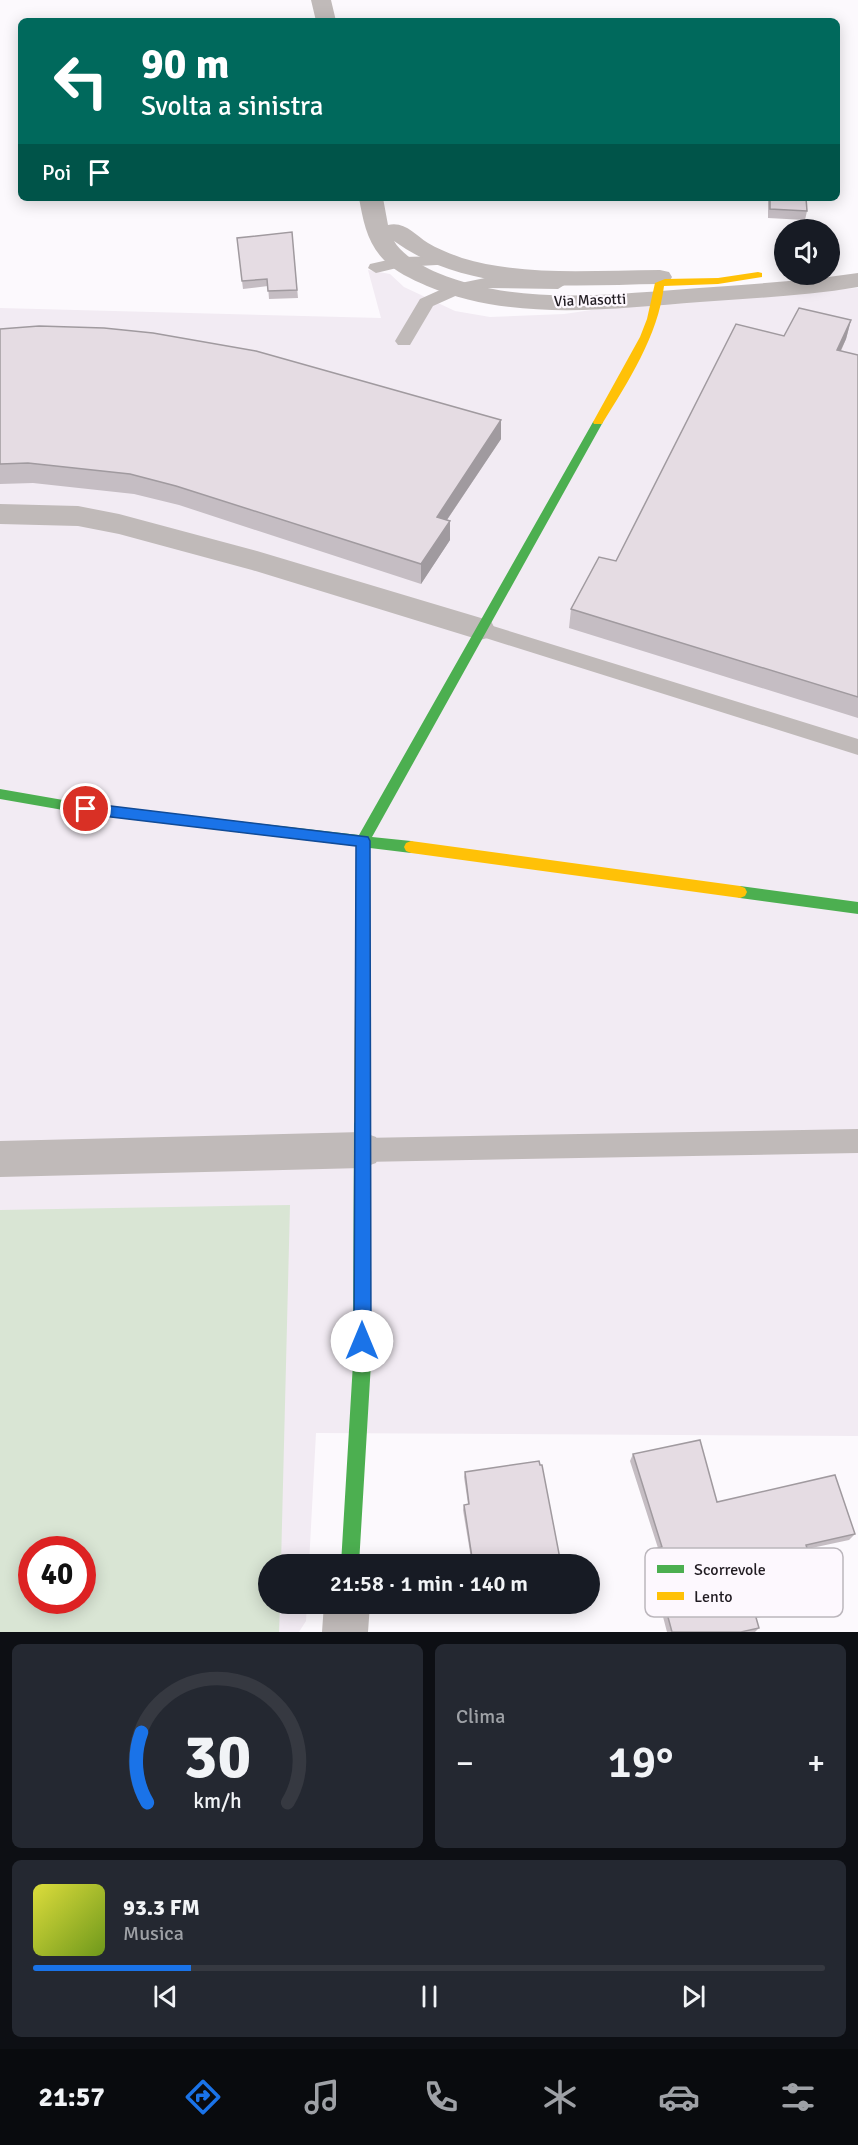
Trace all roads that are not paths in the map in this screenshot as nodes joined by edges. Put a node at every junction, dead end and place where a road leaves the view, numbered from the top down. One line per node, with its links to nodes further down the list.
1 (321, 0): 2 (street)
2 (325, 18)
3 (373, 201): 6 (street, Via Masotti)
4 (375, 201): 5 (street, Via Masotti)
5 (448, 261): 6 (lane); 12 (street, Via Masotti)
6 (401, 262): 7 (lane); 14 (street, Via Masotti)
7 (376, 268)
8 (840, 273): 10 (street)
9 (774, 274): 11 (street, Via Masotti)
10 (858, 274)
11 (758, 275): 12 (street, Via Masotti); 15 (street)
12 (600, 276): 14 (lane)
13 (858, 280): 15 (street, Via Masotti)
14 (457, 289): 15 (street, Via Masotti); 16 (lane)
15 (659, 297): 18 (street)
16 (404, 341)
17 (0, 514): 18 (street)
18 (480, 629): 19 (lane); 21 (street)
19 (858, 747)
20 (1, 794): 21 (street)
21 (363, 841): 22 (street); 24 (street)
22 (858, 908)
23 (858, 1141): 24 (lane)
24 (362, 1150): 25 (street); 26 (street)
25 (0, 1159)
26 (351, 1554)
27 (346, 1614): 28 (street)
28 (345, 1632)

